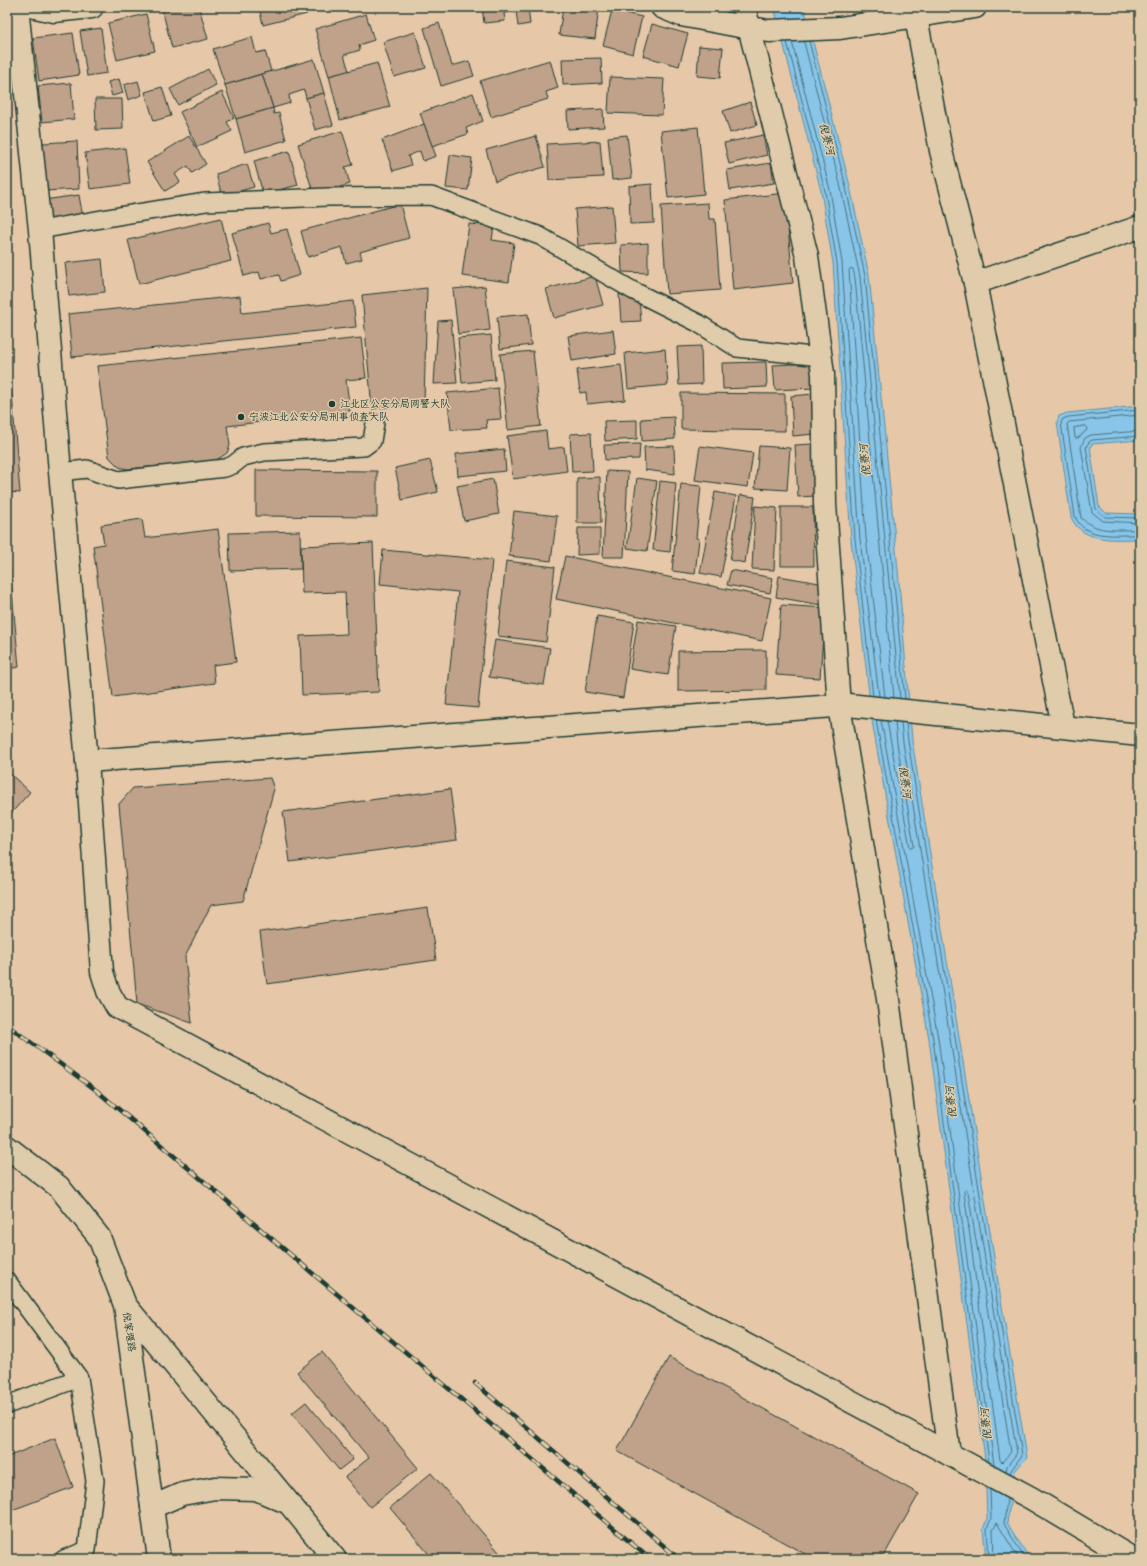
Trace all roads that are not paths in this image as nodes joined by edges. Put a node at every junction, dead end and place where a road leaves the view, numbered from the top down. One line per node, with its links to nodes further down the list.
1 (17, 7): 10 (street)
2 (35, 7): 3 (street)
3 (92, 7)
4 (662, 7): 8 (street)
5 (744, 7): 8 (street)
6 (975, 7): 7 (street)
7 (918, 12): 8 (street); 11 (street)
8 (759, 30): 12 (street)
9 (1140, 227): 11 (street)
10 (40, 230): 12 (lane); 14 (street)
11 (976, 283): 16 (street)
12 (821, 357): 15 (street)
13 (375, 423): 14 (lane)
14 (60, 472): 18 (street)
15 (844, 706): 16 (street); 18 (street); 24 (street)
16 (1063, 726): 17 (street)
17 (1140, 735)
18 (87, 761): 24 (street)
19 (7, 1147): 21 (street, 倪家堰路)
20 (7, 1281): 22 (lane)
21 (125, 1305): 25 (street); 26 (street, 倪家堰路)
22 (79, 1378): 23 (lane); 27 (lane)
23 (7, 1405)
24 (949, 1454): 30 (street)
25 (289, 1503): 26 (street); 29 (street)
26 (152, 1507): 28 (street, 倪家堰路)
27 (64, 1559)
28 (159, 1559)
29 (335, 1559)
30 (1132, 1559)

